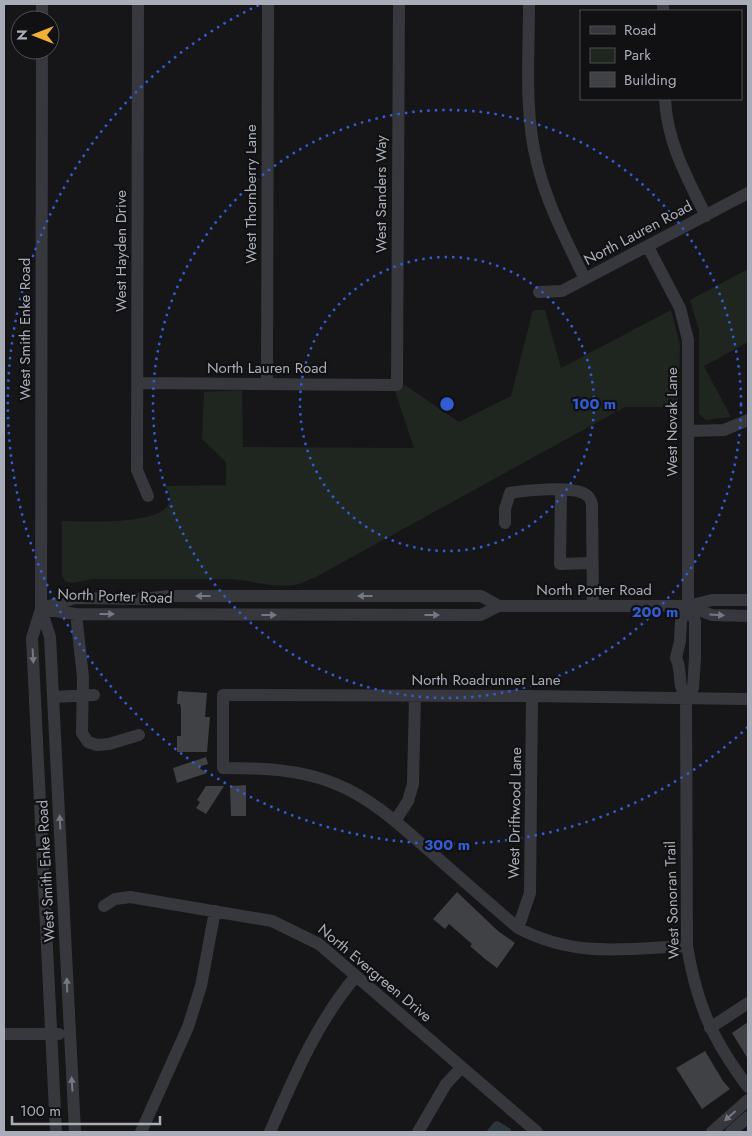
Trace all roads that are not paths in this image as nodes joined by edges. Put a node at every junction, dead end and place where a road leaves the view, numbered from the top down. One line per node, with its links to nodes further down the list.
1 (138, 4): 12 (street, West Hayden Drive)
2 (268, 4): 13 (street, West Thornberry Lane)
3 (399, 4): 14 (street, West Sanders Way)
4 (529, 4): 10 (street)
5 (42, 60): 25 (street, West Smith Enke Road)
6 (665, 100): 8 (street)
7 (748, 193): 8 (street, North Lauren Road)
8 (706, 216): 9 (street, North Lauren Road)
9 (648, 247): 10 (street, North Lauren Road); 16 (street, West Novak Lane)
10 (585, 279): 11 (street, North Lauren Road)
11 (539, 292)
12 (138, 383): 13 (street, North Lauren Road); 18 (street, West Hayden Drive)
13 (267, 384): 14 (street, North Lauren Road)
14 (397, 385)
15 (748, 420): 16 (street)
16 (688, 431): 24 (street, West Novak Lane)
17 (561, 491): 19 (street); 20 (street); 20 (street)
18 (148, 496)
19 (505, 523)
20 (592, 564): 23 (street)
21 (748, 600): 24 (street, North Porter Road)
22 (499, 606): 23 (street, North Porter Road); 25 (street, North Porter Road, one-way to 25); 26 (street, North Porter Road, one-way to 22)
23 (593, 606): 24 (street, North Porter Road)
24 (688, 606): 27 (street, North Porter Road, one-way to 27); 32 (street, West Sonoran Trail); 32 (street, West Sonoran Trail)
25 (41, 609): 26 (street, North Porter Road); 31 (street, West Smith Enke Road); 45 (street, West Smith Enke Road, one-way to 45)
26 (76, 614): 28 (street)
27 (748, 616)
28 (89, 696): 31 (street); 34 (street)
29 (415, 696): 30 (street, North Roadrunner Lane); 35 (street); 35 (street, North Roadrunner Lane)
30 (532, 696): 32 (street, North Roadrunner Lane); 38 (street, West Driftwood Lane)
31 (53, 697): 43 (street, West Smith Enke Road, one-way to 31)
32 (686, 697): 33 (street, North Roadrunner Lane); 39 (street, West Sonoran Trail)
33 (748, 699)
34 (139, 735)
35 (395, 821): 38 (street)
36 (104, 906): 37 (street, North Evergreen Drive)
37 (215, 911): 40 (street, North Evergreen Drive); 52 (street)
38 (518, 928): 39 (street)
39 (687, 946): 42 (street, West Sonoran Trail)
40 (356, 976): 46 (street, North Evergreen Drive); 53 (street)
41 (748, 1003): 42 (street)
42 (710, 1028): 47 (street, West Sonoran Trail)
43 (69, 1033): 45 (street); 51 (street, West Smith Enke Road, one-way to 43)
44 (4, 1034): 45 (street)
45 (51, 1035): 50 (street, West Smith Enke Road)
46 (461, 1068): 54 (street); 55 (street, North Evergreen Drive)
47 (748, 1087)
48 (748, 1100): 56 (street, one-way to 56)
49 (748, 1118): 57 (street)
50 (56, 1132)
51 (75, 1132)
52 (141, 1132)
53 (270, 1132)
54 (418, 1132)
55 (537, 1132)
56 (712, 1132)
57 (731, 1132)

